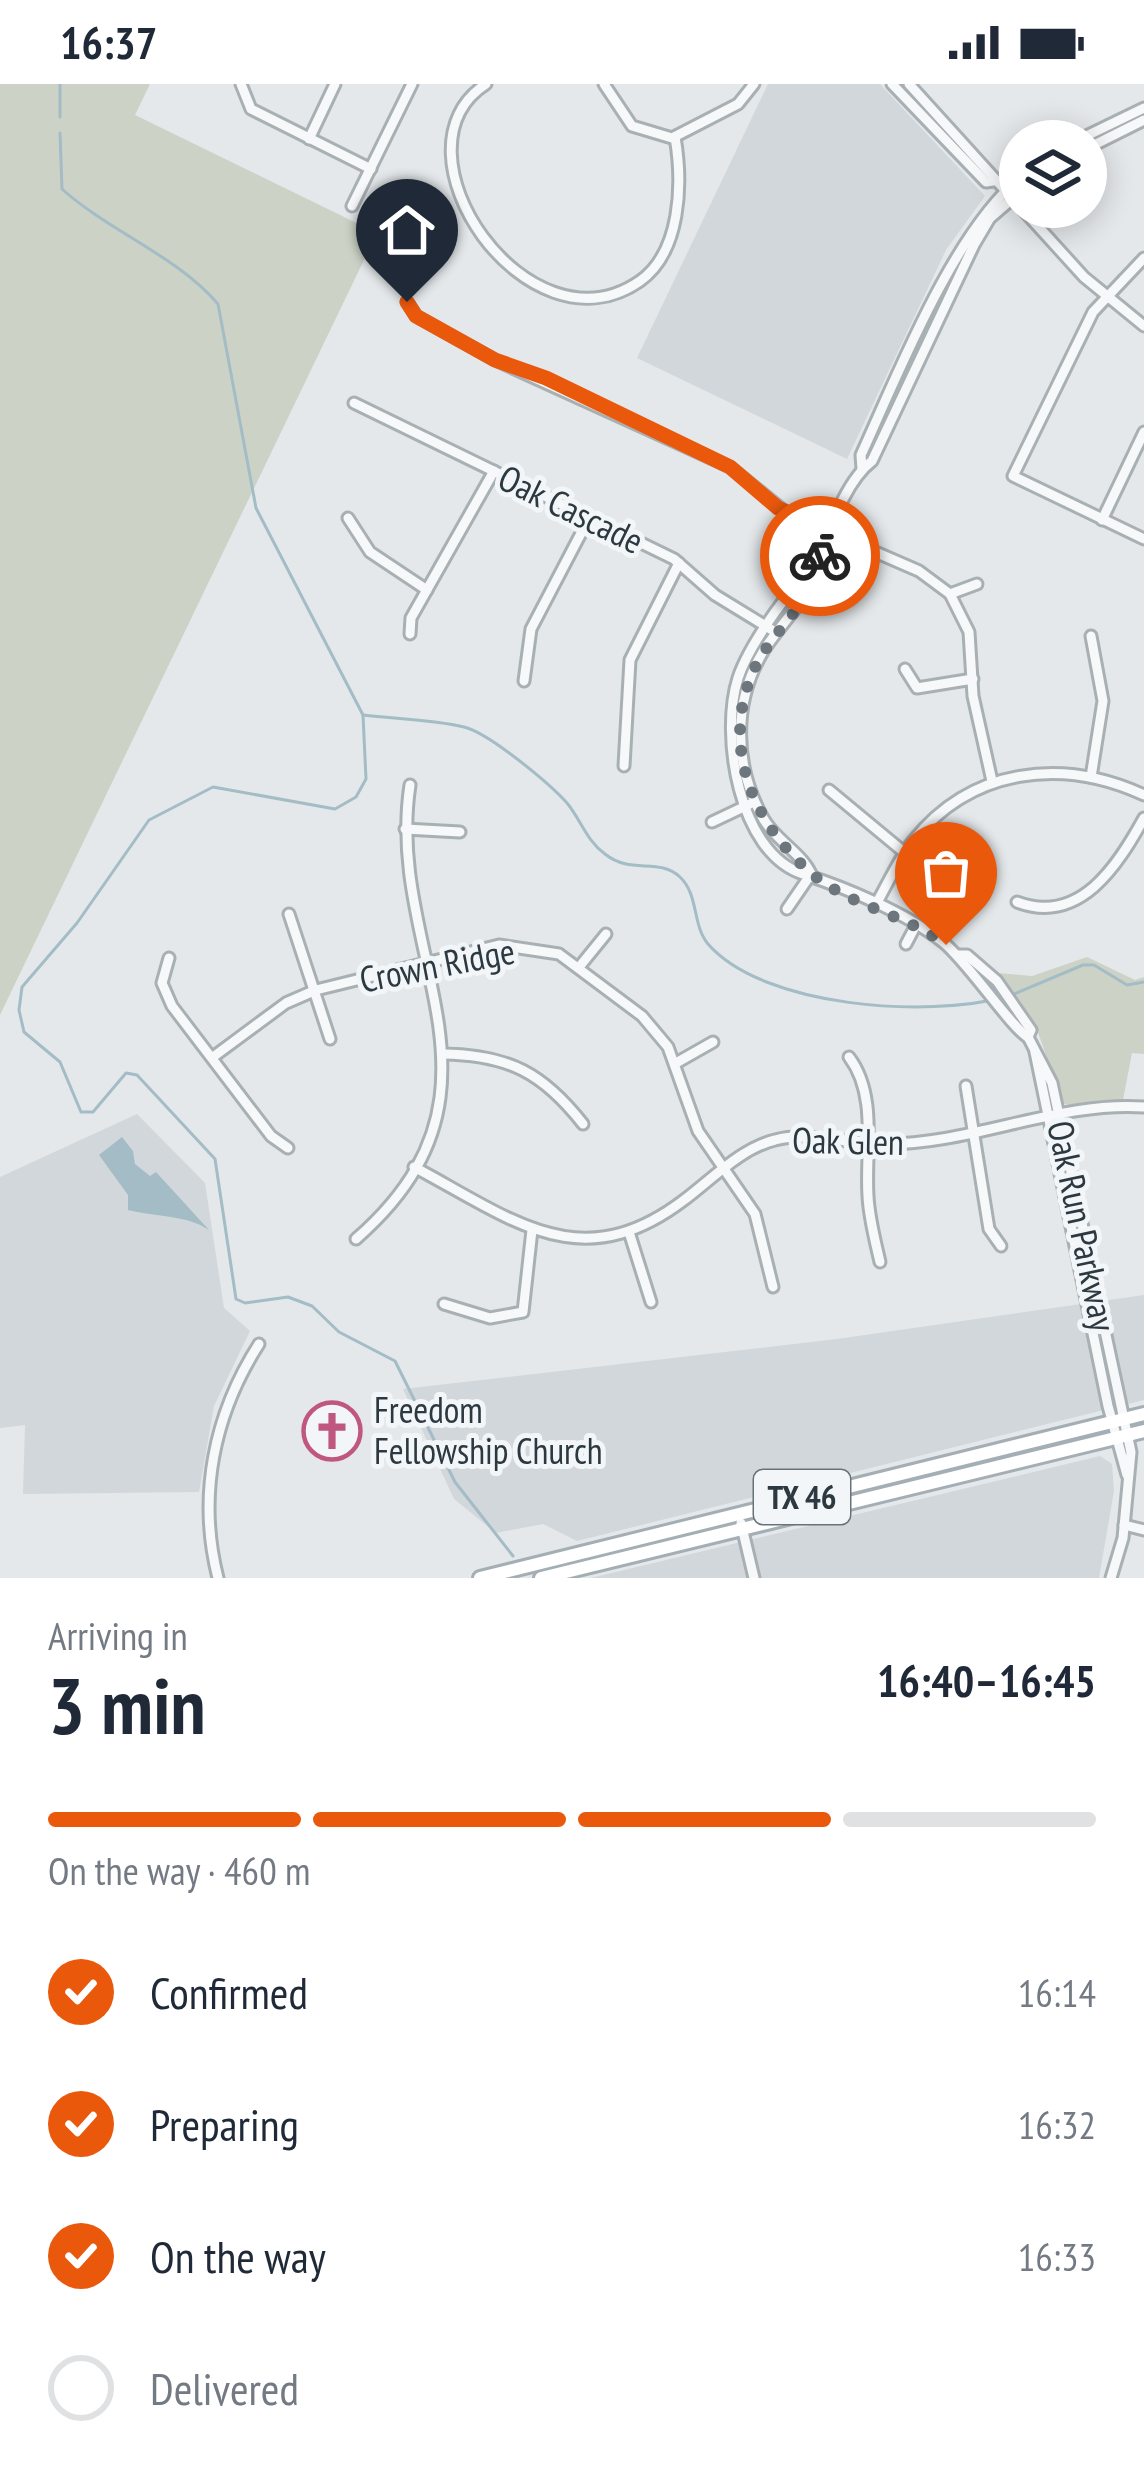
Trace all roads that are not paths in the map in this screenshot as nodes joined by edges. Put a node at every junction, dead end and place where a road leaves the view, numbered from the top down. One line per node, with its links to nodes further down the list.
1 (241, 84): 14 (street)
2 (335, 84): 14 (street)
3 (412, 84): 15 (street)
4 (604, 84): 12 (street)
5 (754, 84): 12 (street)
6 (892, 84): 16 (street)
7 (908, 84): 16 (street)
8 (483, 85): 12 (street)
9 (1144, 108): 11 (street)
10 (1144, 120): 13 (street)
11 (1107, 126)
12 (675, 137)
13 (1107, 138)
14 (309, 139): 15 (street)
15 (371, 169): 18 (street)
16 (993, 181): 17 (street)
17 (999, 188)
18 (352, 206)
19 (999, 206): 31 (street, Oak Run Parkway)
20 (1037, 228): 22 (street)
21 (1144, 258): 22 (street)
22 (1104, 296): 24 (street); 30 (street)
23 (407, 302): 31 (street)
24 (1144, 326)
25 (354, 403): 27 (street, Oak Cascade)
26 (1144, 432): 30 (street)
27 (494, 471): 29 (street, Oak Cascade); 35 (street)
28 (348, 518): 35 (street)
29 (590, 518): 33 (street, Oak Cascade); 42 (street)
30 (1102, 520): 32 (street)
31 (831, 532): 36 (street); 37 (street, Oak Run Parkway)
32 (1144, 539)
33 (679, 562): 37 (street, Oak Cascade); 43 (street)
34 (977, 584): 36 (street)
35 (427, 590): 38 (street)
36 (950, 594): 41 (street)
37 (772, 630): 49 (street, Oak Run Parkway)
38 (410, 634)
39 (1091, 636): 44 (street)
40 (905, 669): 41 (street)
41 (973, 680): 45 (street)
42 (524, 681)
43 (624, 766)
44 (1091, 777): 45 (street); 48 (street)
45 (992, 782): 54 (street)
46 (410, 784): 52 (street)
47 (829, 790): 54 (street)
48 (1144, 795)
49 (750, 805): 51 (street); 55 (street, Oak Run Parkway)
50 (1144, 818): 56 (street)
51 (712, 822)
52 (405, 830): 53 (street); 64 (street)
53 (460, 832)
54 (905, 853): 57 (street)
55 (811, 874): 57 (street, Oak Run Parkway); 58 (street)
56 (1017, 902)
57 (875, 906): 60 (street, Oak Run Parkway)
58 (788, 909)
59 (289, 914): 66 (street)
60 (916, 925): 62 (street); 75 (street, Oak Run Parkway)
61 (606, 934): 65 (street)
62 (906, 944)
63 (169, 958): 71 (street)
64 (428, 959): 65 (street, Crown Ridge); 66 (street, Crown Ridge); 69 (street)
65 (580, 966): 72 (street, Crown Ridge)
66 (316, 991): 67 (street); 71 (street, Crown Ridge)
67 (330, 1039)
68 (712, 1042): 72 (street)
69 (443, 1054): 76 (street); 80 (street)
70 (848, 1057): 78 (street)
71 (213, 1058): 79 (street)
72 (676, 1063): 81 (street, Crown Ridge)
73 (966, 1086): 77 (street)
74 (1144, 1107): 75 (street, Oak Glen)
75 (1054, 1117): 77 (street, Oak Glen); 92 (street, Oak Run Parkway)
76 (584, 1124)
77 (970, 1135): 78 (street, Oak Glen); 85 (street)
78 (869, 1144): 81 (street, Oak Glen); 86 (street)
79 (288, 1148)
80 (413, 1167): 82 (street, Oak Glen); 84 (street)
81 (725, 1169): 83 (street, Oak Glen); 87 (street, Crown Ridge)
82 (532, 1230): 83 (street, Oak Glen); 89 (street)
83 (629, 1232): 88 (street)
84 (356, 1239)
85 (1001, 1246)
86 (880, 1262)
87 (772, 1287)
88 (651, 1302)
89 (444, 1304)
90 (259, 1344): 99 (street)
91 (1144, 1414): 92 (main road, TX 46)
92 (1118, 1420): 94 (street, Oak Run Parkway); 95 (main road, TX 46)
93 (1144, 1431): 94 (main road, TX 46)
94 (1122, 1437): 96 (street, Oak Run Parkway); 97 (main road, TX 46)
95 (739, 1512): 97 (street); 100 (main road, TX 46)
96 (1124, 1525): 98 (street); 103 (street, Oak Run Parkway)
97 (742, 1528): 101 (main road, TX 46); 102 (street)
98 (1144, 1530)
99 (213, 1576)
100 (480, 1578)
101 (541, 1578)
102 (754, 1578)
103 (1111, 1578)

